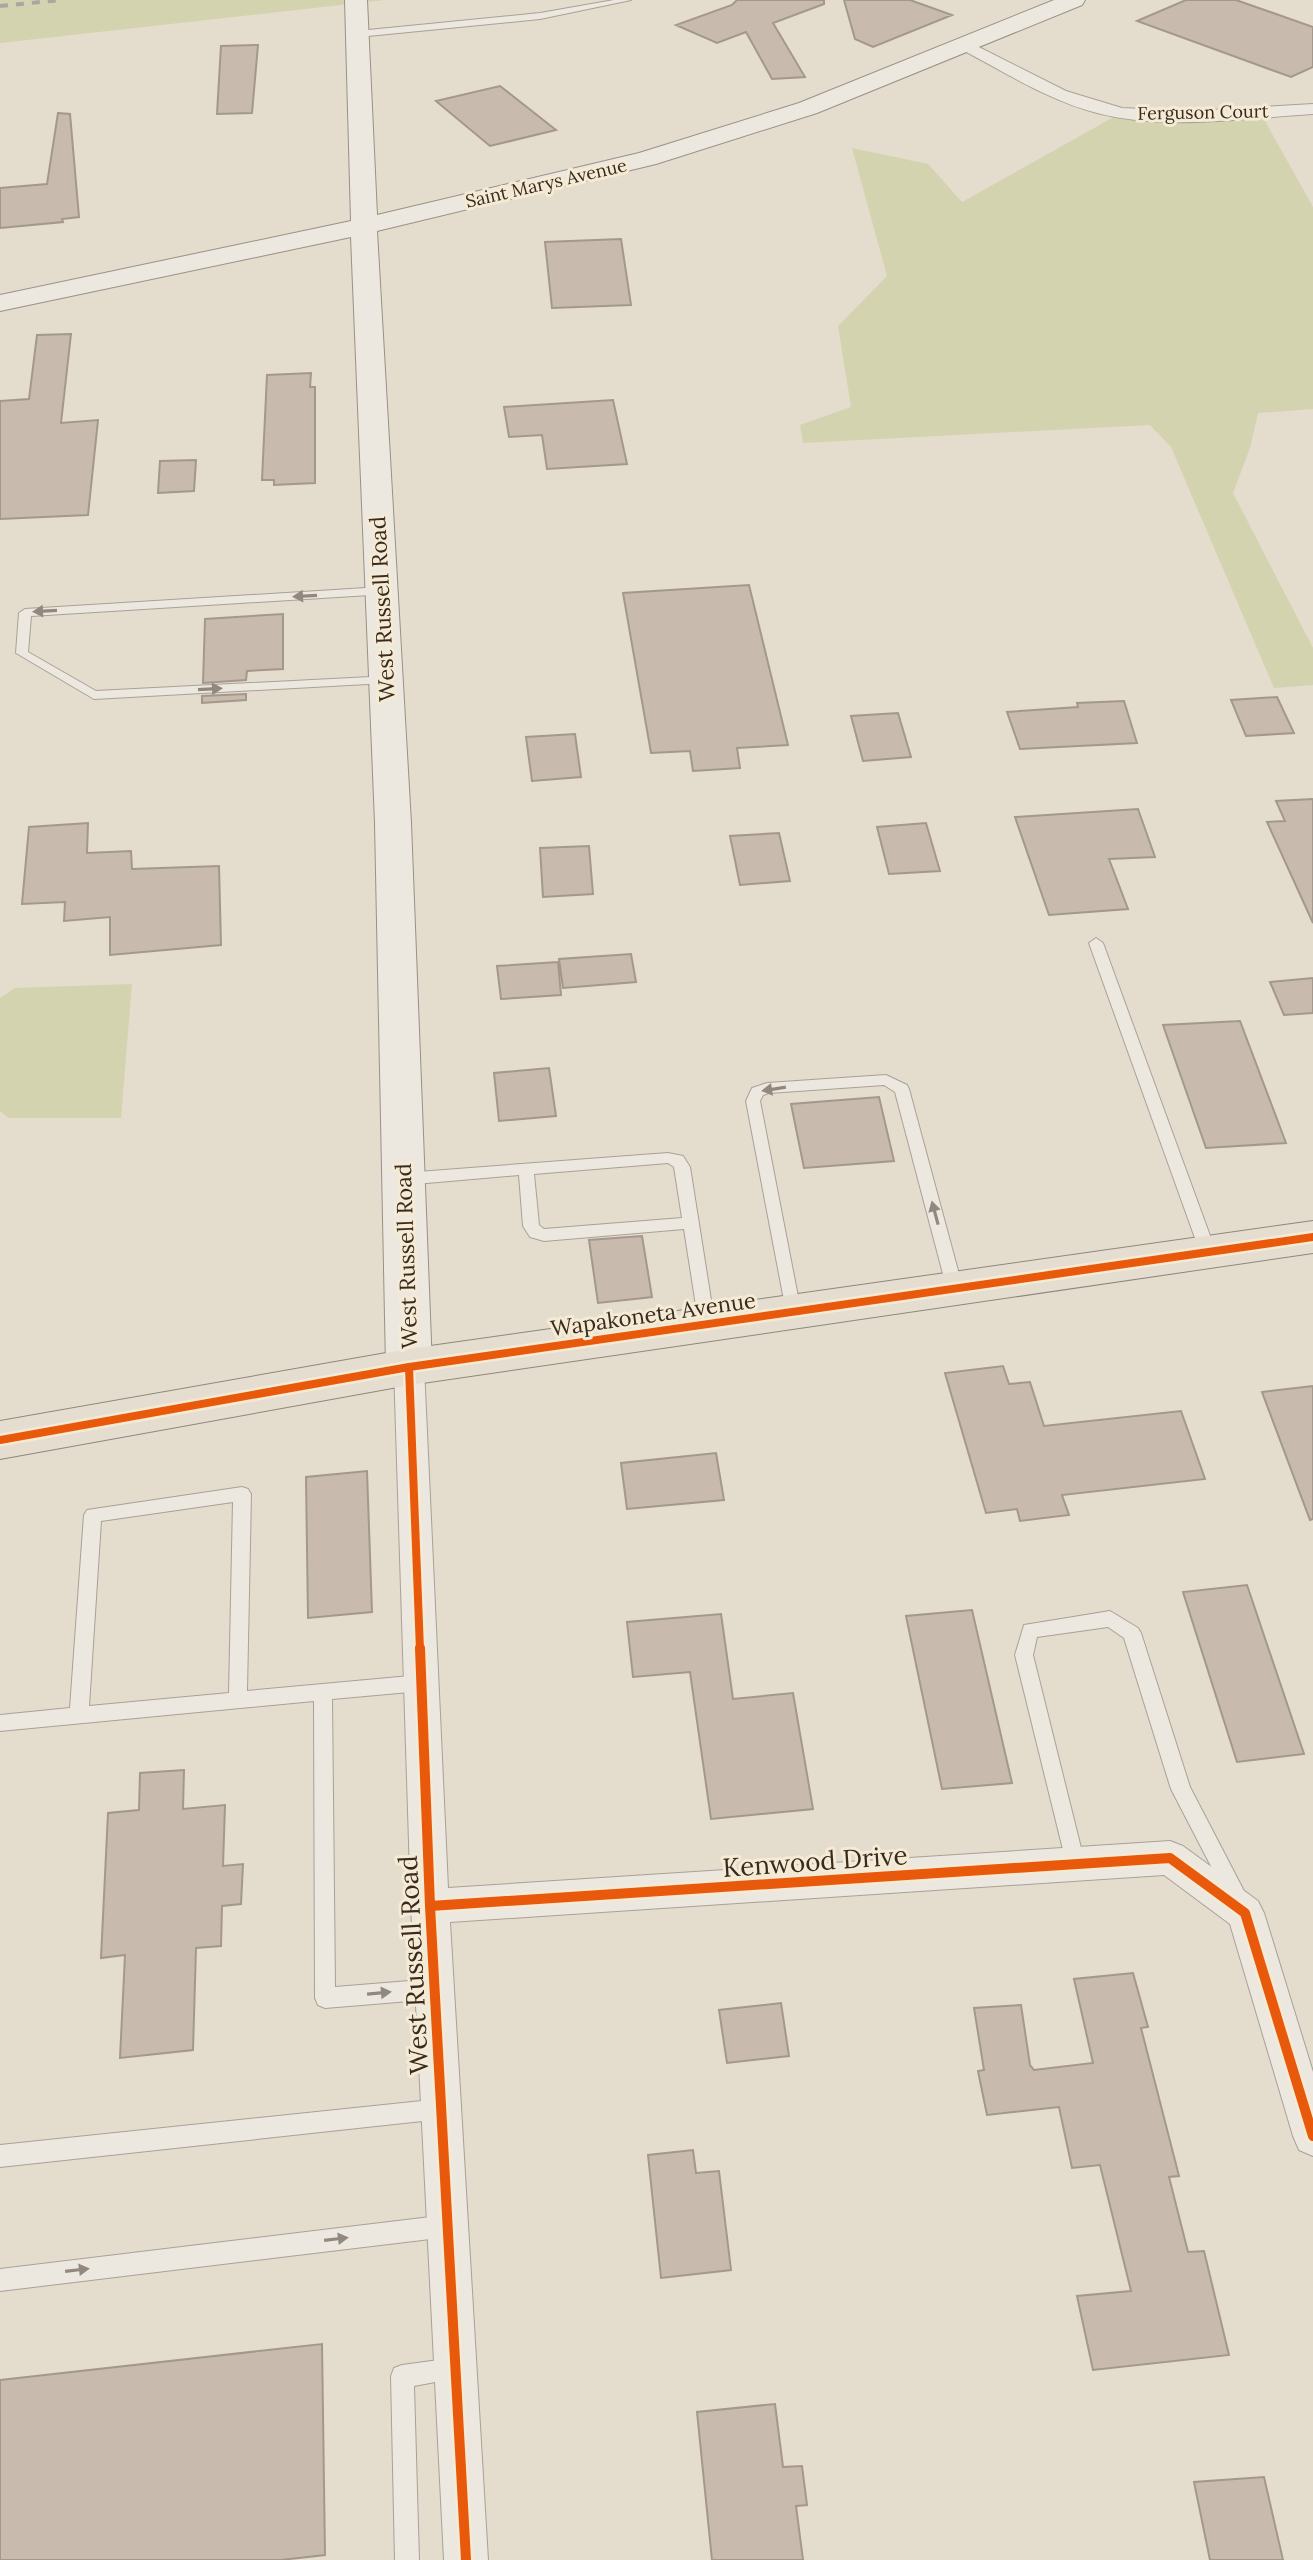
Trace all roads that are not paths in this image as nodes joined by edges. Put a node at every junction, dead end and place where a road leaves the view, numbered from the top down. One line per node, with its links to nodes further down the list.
1 (356, 0): 4 (main road, West Russell Road)
2 (627, 0): 4 (lane)
3 (1074, 0): 5 (main road, Saint Marys Avenue)
4 (358, 34): 7 (main road, West Russell Road)
5 (963, 44): 6 (street, Ferguson Court); 7 (main road, Saint Marys Avenue)
6 (1313, 109)
7 (365, 226): 8 (main road, Saint Marys Avenue); 9 (main road, West Russell Road)
8 (0, 303)
9 (382, 591): 10 (main road, West Russell Road); 10 (lane, one-way to 10)
10 (386, 679): 13 (main road, West Russell Road)
11 (1096, 943): 16 (lane)
12 (526, 1169): 13 (lane); 14 (lane); 14 (lane)
13 (403, 1179): 20 (main road, West Russell Road)
14 (691, 1223): 19 (lane)
15 (1313, 1237): 16 (main road, Wapakoneta Avenue)
16 (1208, 1252): 17 (main road, Wapakoneta Avenue)
17 (955, 1289): 18 (main road, Wapakoneta Avenue); 18 (lane, one-way to 18)
18 (793, 1312): 19 (main road, Wapakoneta Avenue)
19 (707, 1325): 20 (main road, Wapakoneta Avenue)
20 (409, 1367): 21 (main road, Wapakoneta Avenue); 22 (street, West Russell Road)
21 (0, 1441)
22 (421, 1683): 23 (lane); 28 (street, West Russell Road)
23 (323, 1692): 24 (lane); 30 (lane, one-way to 30)
24 (238, 1700): 25 (lane); 25 (lane)
25 (79, 1715): 26 (lane)
26 (0, 1723)
27 (1075, 1864): 28 (street, Kenwood Drive); 29 (street, Kenwood Drive); 29 (lane)
28 (430, 1906): 30 (street, West Russell Road)
29 (1245, 1913): 32 (street)
30 (434, 1989): 31 (street, West Russell Road)
31 (441, 2109): 33 (lane); 34 (street, West Russell Road)
32 (1313, 2136)
33 (0, 2156)
34 (447, 2226): 35 (lane, one-way to 34); 36 (street, West Russell Road)
35 (0, 2280)
36 (456, 2369): 37 (lane); 38 (street, West Russell Road)
37 (407, 2560)
38 (466, 2560)

